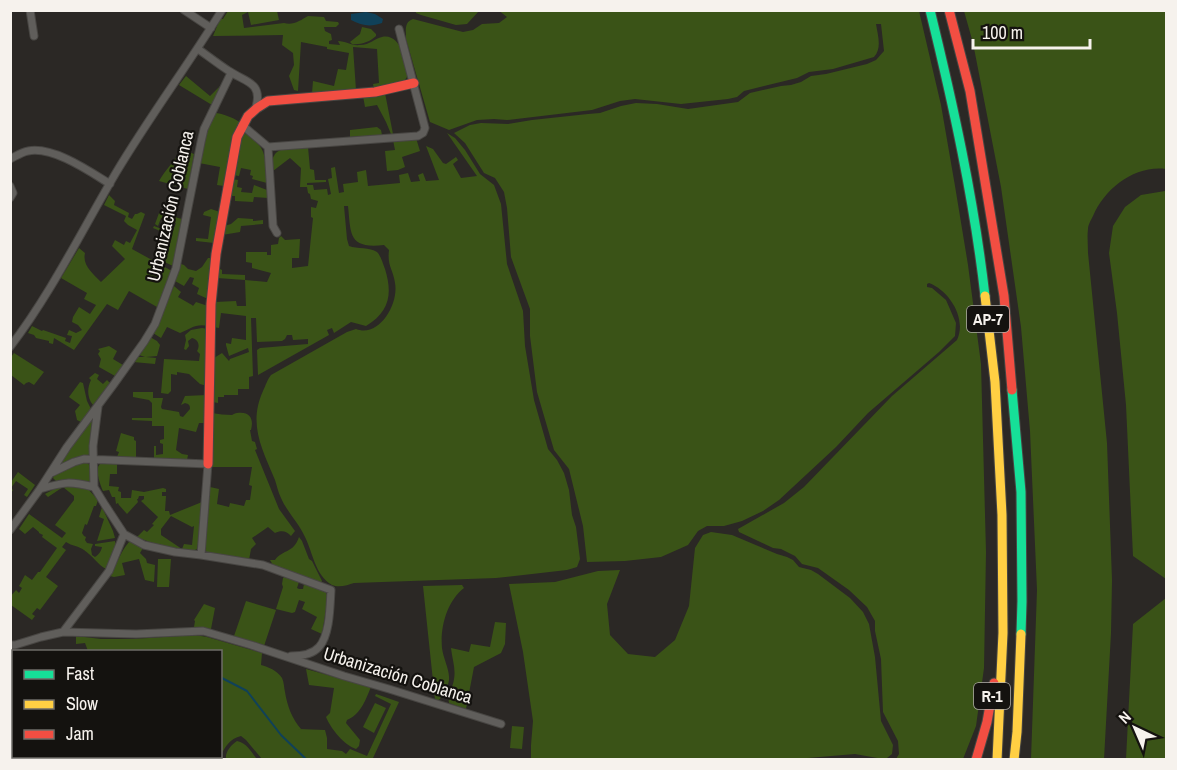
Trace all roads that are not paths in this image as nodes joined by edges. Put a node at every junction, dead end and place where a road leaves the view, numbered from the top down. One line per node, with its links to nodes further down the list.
1 (30, 10): 8 (street)
2 (184, 10): 6 (street)
3 (222, 10): 6 (street)
4 (930, 10): 32 (main road, AP-7)
5 (949, 10): 30 (main road, AP-7)
6 (211, 28): 9 (street)
7 (399, 29): 11 (street)
8 (34, 36)
9 (198, 49): 10 (street); 16 (street)
10 (231, 73): 12 (street); 21 (street, Urbanización Coblanca)
11 (414, 83): 12 (main road); 14 (street)
12 (256, 107): 13 (main road)
13 (242, 125): 14 (street); 23 (main road)
14 (268, 147): 19 (street)
15 (10, 159): 16 (street)
16 (110, 184): 20 (street)
17 (10, 186): 18 (street)
18 (10, 198)
19 (277, 233)
20 (10, 347)
21 (99, 405): 22 (street, Urbanización Coblanca); 24 (street, Urbanización Coblanca)
22 (94, 459): 23 (street); 24 (street); 25 (street, Urbanización Coblanca)
23 (208, 464): 29 (street)
24 (49, 474): 26 (street, Urbanización Coblanca)
25 (94, 487): 26 (street); 28 (street)
26 (40, 489): 27 (street, Urbanización Coblanca)
27 (10, 530)
28 (124, 534): 29 (street, Urbanización Coblanca); 31 (street)
29 (201, 555): 34 (street, Urbanización Coblanca)
30 (1022, 601): 38 (main road, AP-7); 39 (main road)
31 (63, 632): 33 (street, Urbanización Coblanca); 34 (street, Urbanización Coblanca)
32 (1003, 633): 36 (main road, R-1); 37 (main road, AP-7)
33 (10, 645)
34 (286, 657): 35 (street, Urbanización Coblanca)
35 (501, 724)
36 (976, 759)
37 (997, 759)
38 (1014, 759)
39 (1023, 759)

